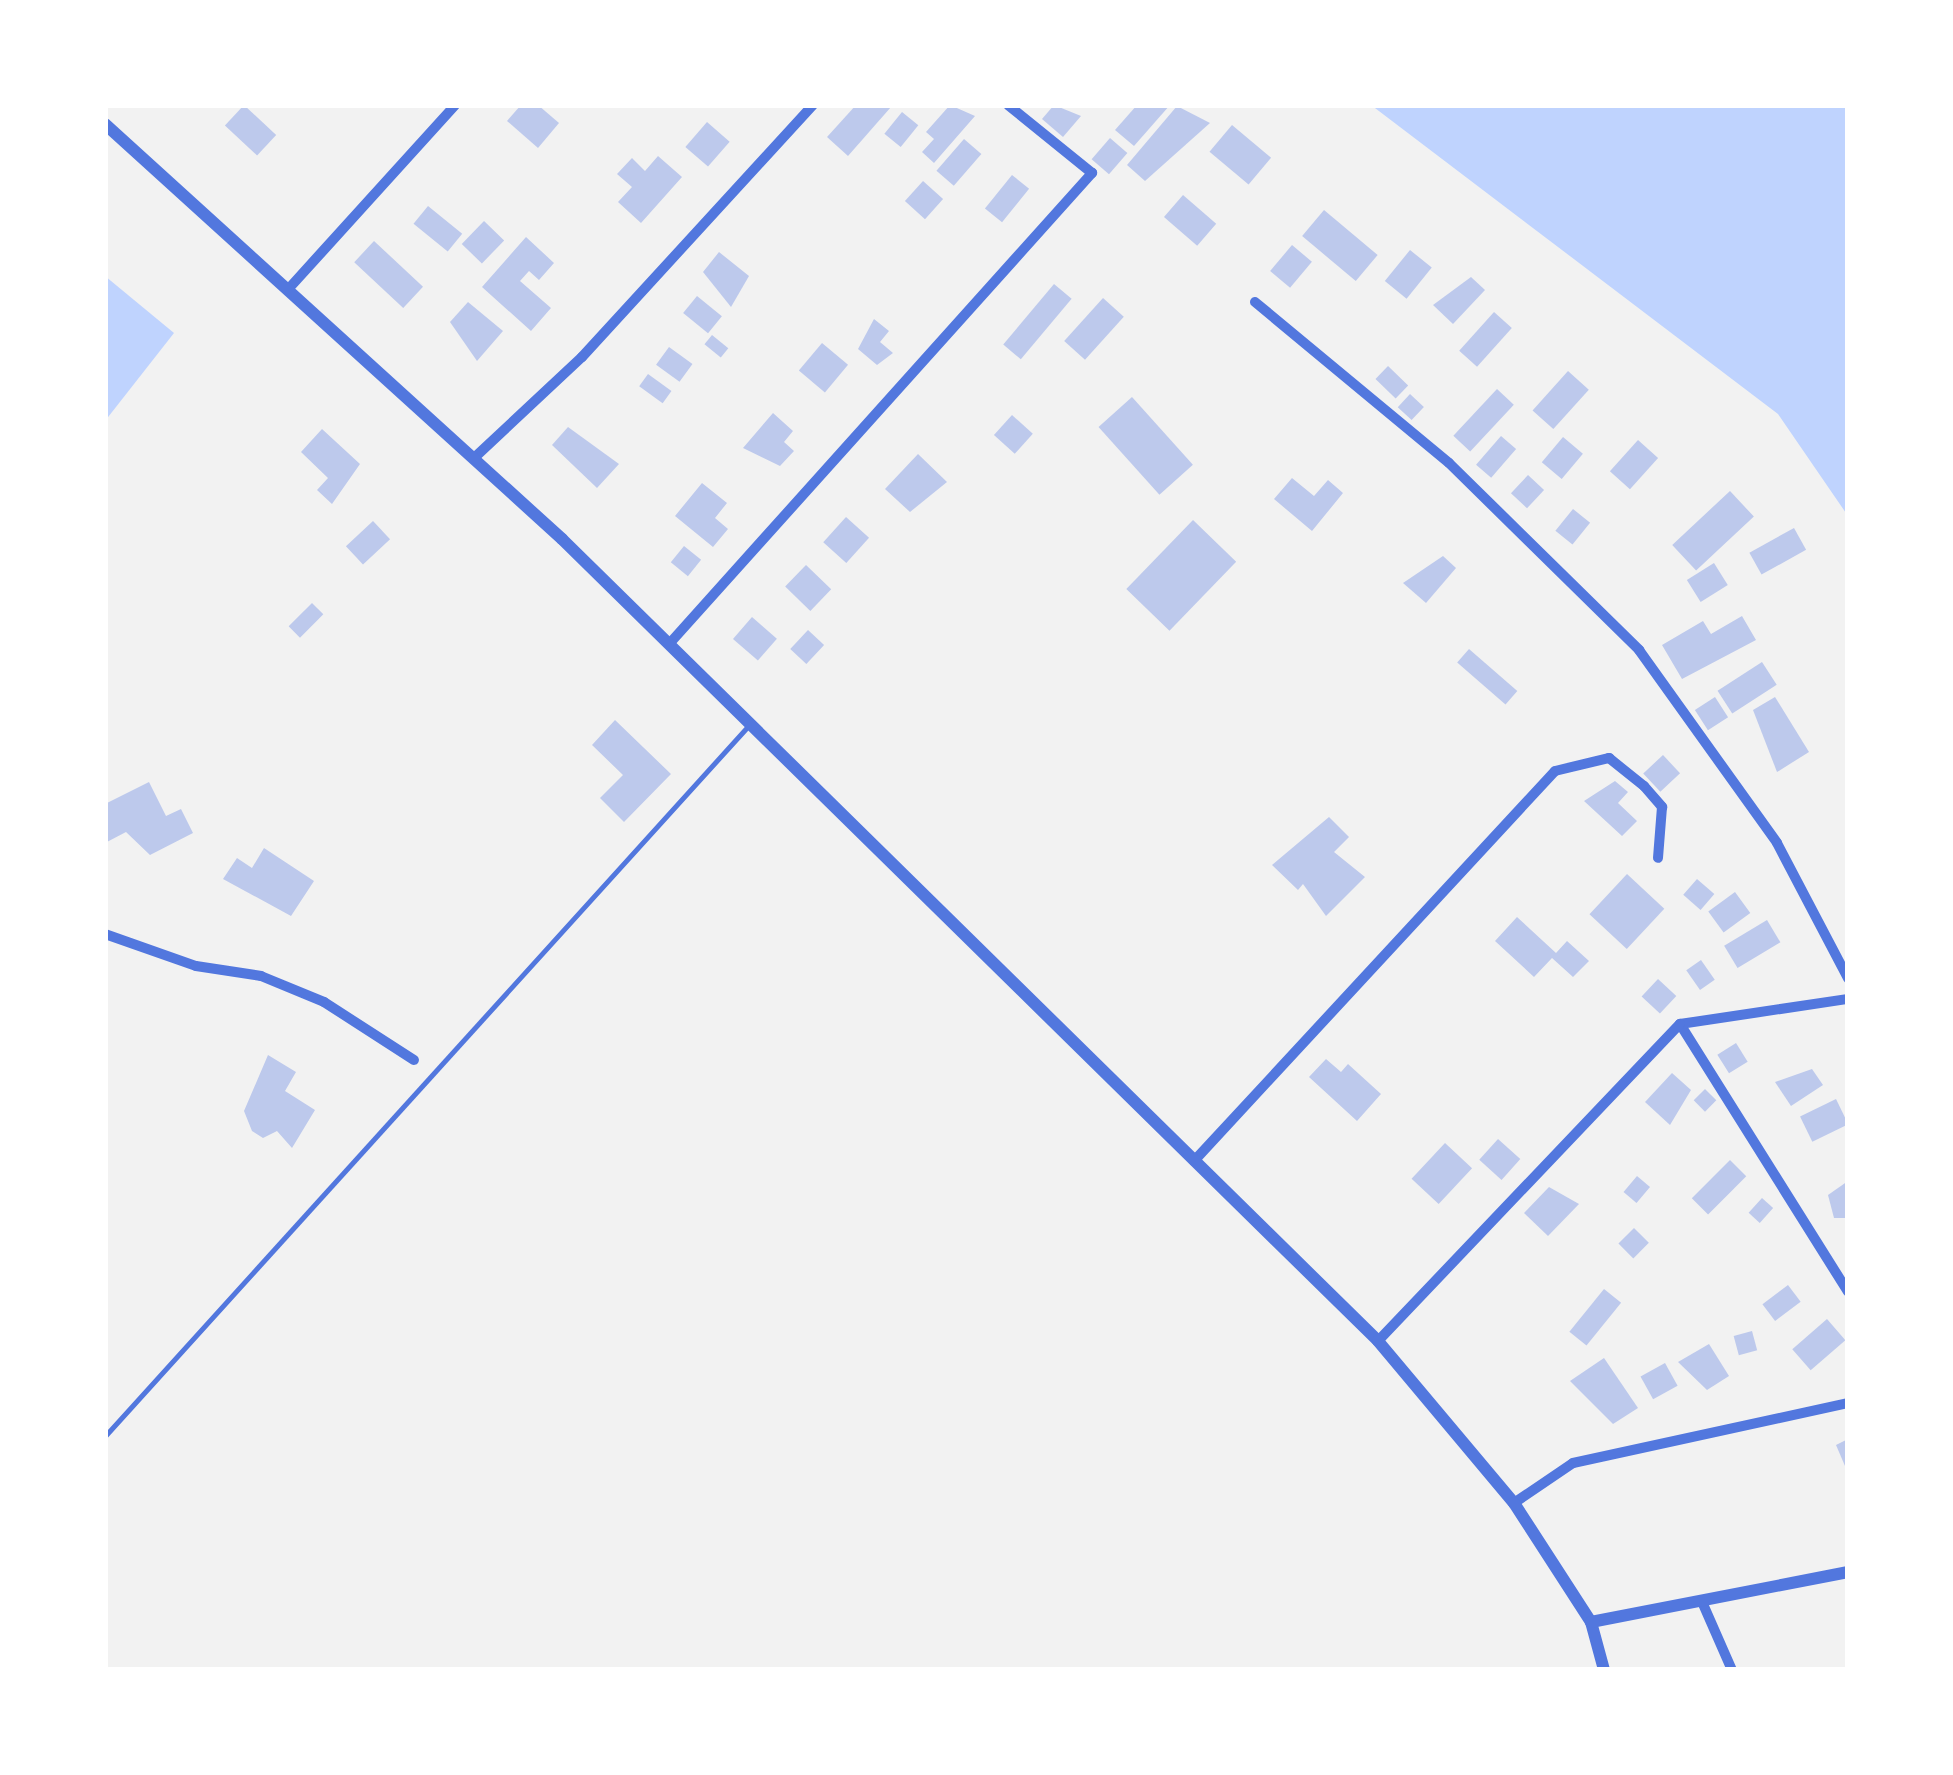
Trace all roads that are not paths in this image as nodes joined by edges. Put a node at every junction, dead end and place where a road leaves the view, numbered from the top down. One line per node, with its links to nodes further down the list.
1 (455, 105): 5 (street)
2 (813, 105): 7 (street)
3 (1008, 105): 8 (street)
4 (105, 124): 5 (street)
5 (292, 285): 7 (street)
6 (1255, 302): 12 (street)
7 (474, 458): 8 (street)
8 (670, 643): 9 (street)
9 (748, 726): 16 (street); 20 (lane)
10 (1658, 858): 16 (street)
11 (105, 934): 15 (street)
12 (1848, 978)
13 (1848, 999): 14 (street)
14 (1680, 1024): 17 (street); 18 (street)
15 (414, 1060)
16 (1194, 1161): 18 (street)
17 (1848, 1292)
18 (1378, 1341): 21 (street)
19 (1848, 1402): 21 (street)
20 (105, 1436)
21 (1514, 1503): 24 (street)
22 (1848, 1572): 23 (street)
23 (1703, 1604): 24 (street); 26 (street)
24 (1591, 1622): 25 (street)
25 (1604, 1670)
26 (1732, 1670)

